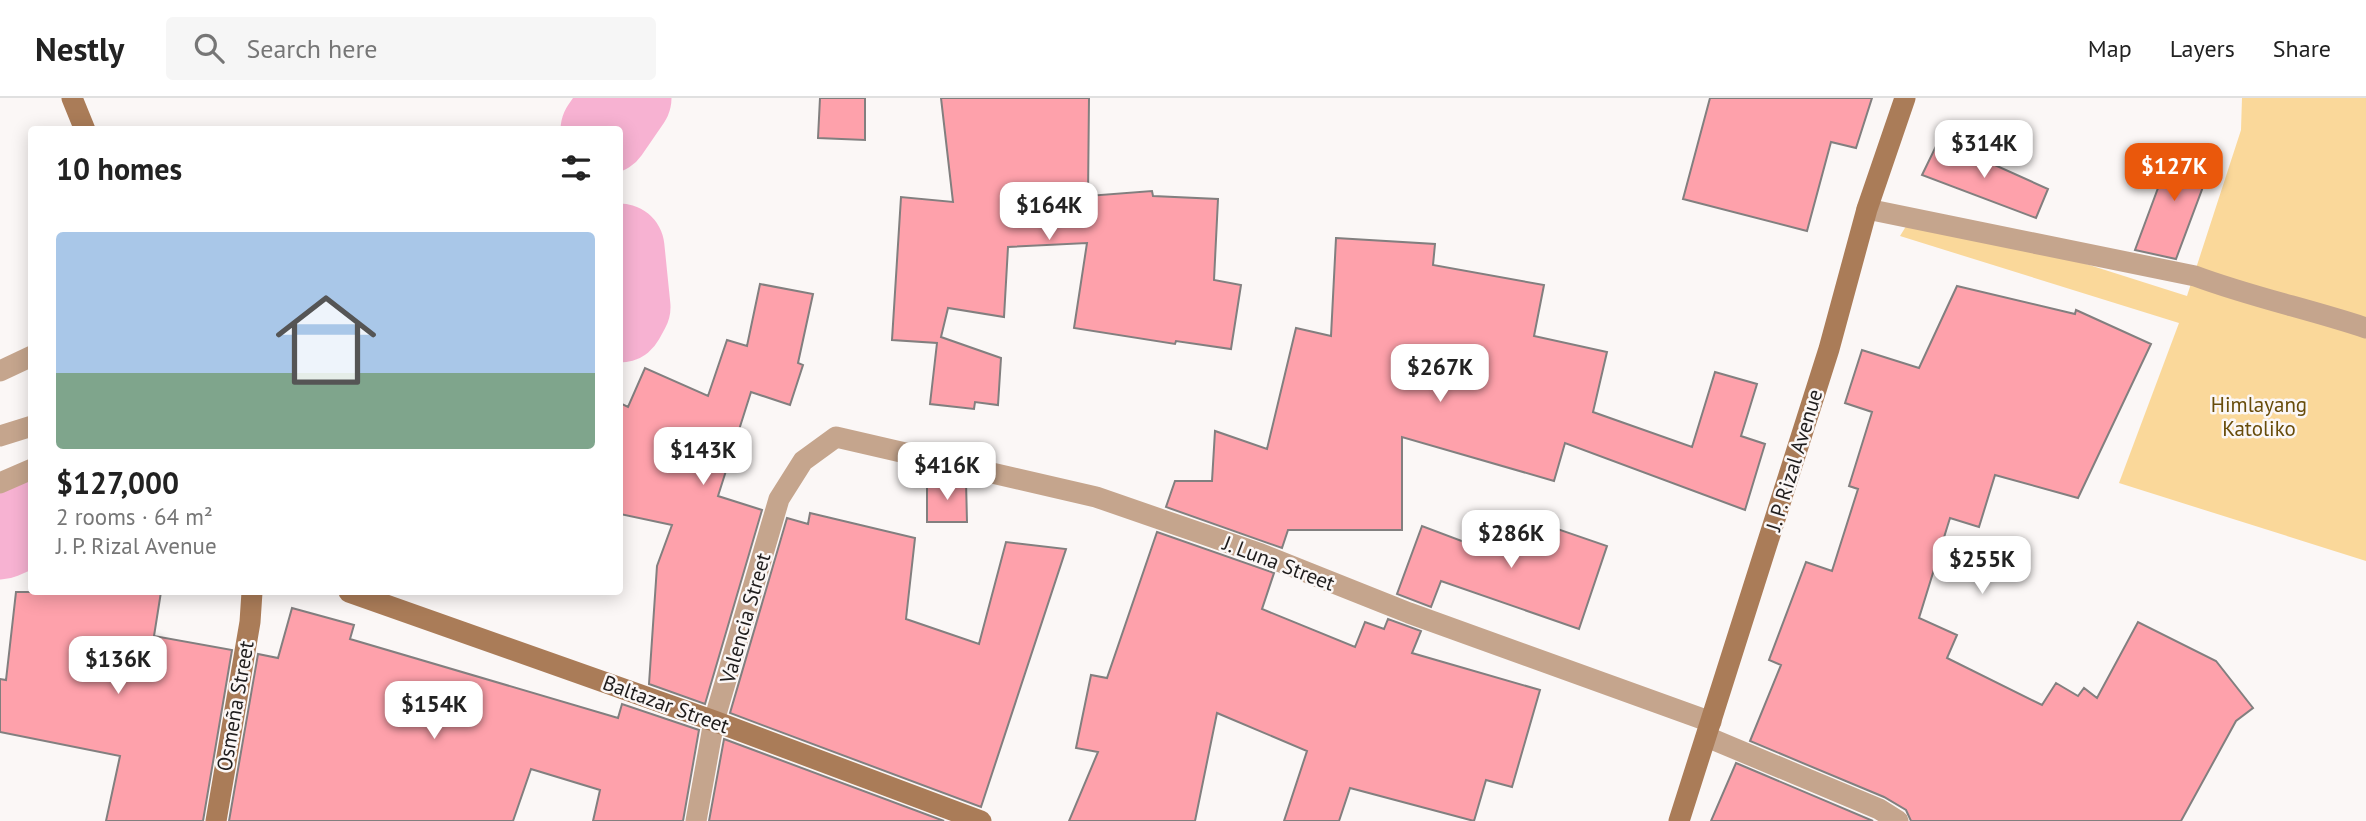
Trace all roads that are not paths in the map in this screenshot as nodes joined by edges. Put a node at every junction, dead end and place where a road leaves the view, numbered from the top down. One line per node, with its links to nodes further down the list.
1 (72, 98): 3 (main road)
2 (1905, 98): 4 (main road, J. P. Rizal Avenue)
3 (83, 126)
4 (1867, 209): 5 (street); 16 (main road, J. P. Rizal Avenue)
5 (2366, 328)
6 (28, 358): 7 (street)
7 (0, 370)
8 (28, 427): 9 (street)
9 (0, 436)
10 (836, 437): 15 (street, Valencia Street); 16 (street, J. Luna Street)
11 (28, 471): 12 (street)
12 (0, 483)
13 (252, 595): 17 (main road, Osmeña Street)
14 (358, 595): 15 (main road, Baltazar Street)
15 (715, 721): 18 (street, Valencia Street); 19 (main road, Baltazar Street)
16 (1709, 730): 20 (main road, J. P. Rizal Avenue); 21 (street, J. Luna Street)
17 (216, 821)
18 (696, 821)
19 (981, 821)
20 (1679, 821)
21 (1898, 821)

